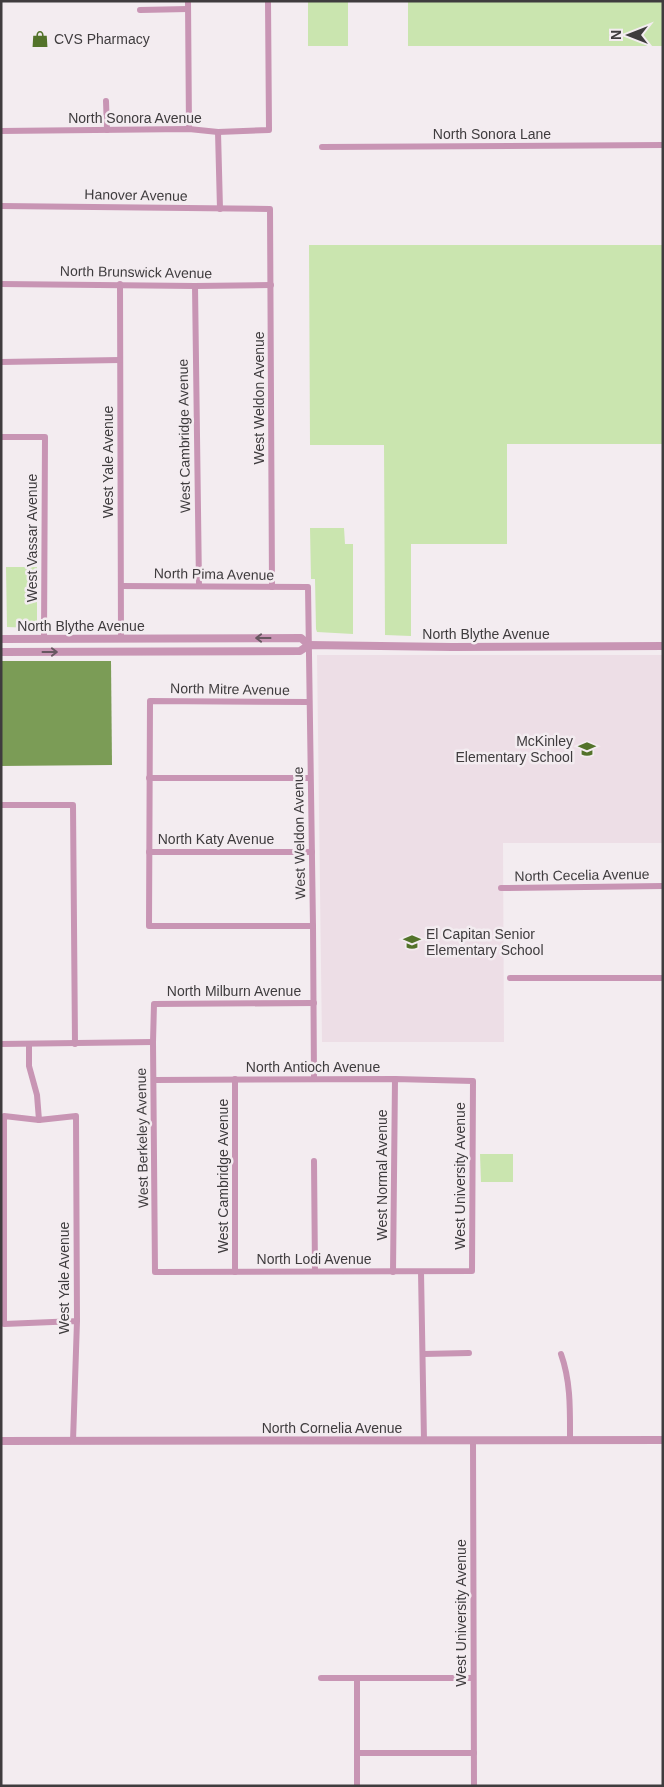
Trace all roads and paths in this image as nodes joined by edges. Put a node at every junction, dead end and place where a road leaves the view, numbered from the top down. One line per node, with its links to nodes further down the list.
1 (268, 1): 8 (street, North Sonora Avenue)
2 (188, 5): 3 (street); 5 (street)
3 (140, 10)
4 (106, 101): 6 (street)
5 (189, 129): 6 (street, North Sonora Avenue); 8 (street, North Sonora Avenue)
6 (107, 130): 7 (street, North Sonora Avenue)
7 (1, 131)
8 (218, 132): 12 (street)
9 (663, 145): 10 (street, North Sonora Lane)
10 (322, 147)
11 (1, 206): 12 (street, Hanover Avenue)
12 (220, 209): 13 (street, Hanover Avenue)
13 (270, 209): 16 (street, West Weldon Avenue)
14 (1, 284): 15 (street, North Brunswick Avenue)
15 (120, 284): 17 (street, North Brunswick Avenue); 18 (street, West Yale Avenue)
16 (271, 285): 17 (street, North Brunswick Avenue); 23 (street, West Weldon Avenue)
17 (195, 286): 21 (street, West Cambridge Avenue)
18 (120, 360): 19 (street); 22 (street, West Yale Avenue)
19 (1, 362)
20 (1, 437): 27 (street, West Vassar Avenue)
21 (199, 585): 22 (street, North Pima Avenue); 23 (street, North Pima Avenue)
22 (121, 586): 25 (street, West Yale Avenue)
23 (272, 587): 24 (street, North Pima Avenue)
24 (308, 587): 28 (street, West Weldon Avenue)
25 (121, 638): 27 (street, North Blythe Avenue); 28 (street, North Blythe Avenue, one-way to 25)
26 (1, 639): 27 (street, North Blythe Avenue)
27 (44, 639)
28 (309, 645): 29 (street, North Blythe Avenue); 30 (street, North Blythe Avenue, one-way to 28); 31 (street, West Weldon Avenue)
29 (663, 646)
30 (1, 652)
31 (309, 702): 32 (street, North Mitre Avenue); 33 (street, West Weldon Avenue)
32 (149, 778): 33 (street); 35 (street)
33 (310, 778): 36 (street, West Weldon Avenue)
34 (1, 805): 47 (street)
35 (149, 852): 36 (street, North Katy Avenue); 39 (street)
36 (312, 852): 39 (street, West Weldon Avenue)
37 (663, 886): 38 (street, North Cecelia Avenue)
38 (501, 888)
39 (313, 926): 42 (street, West Weldon Avenue)
40 (510, 978): 41 (street)
41 (663, 978)
42 (314, 1003): 43 (street, North Milburn Avenue); 49 (street, West Weldon Avenue)
43 (154, 1004): 44 (street, West Berkeley Avenue)
44 (153, 1042): 47 (street); 51 (street, West Berkeley Avenue)
45 (1, 1044): 46 (street)
46 (28, 1044): 47 (street); 53 (street)
47 (75, 1044)
48 (235, 1079): 49 (street, North Antioch Avenue); 51 (street, North Antioch Avenue); 58 (street, West Cambridge Avenue)
49 (314, 1079): 50 (street, North Antioch Avenue)
50 (395, 1079): 52 (street, North Antioch Avenue); 59 (street, West Normal Avenue)
51 (154, 1080): 57 (street, West Berkeley Avenue)
52 (473, 1081): 56 (street, West University Avenue)
53 (39, 1120): 61 (street, West Yale Avenue); 61 (street)
54 (314, 1161): 55 (street)
55 (315, 1271): 58 (street, North Lodi Avenue); 59 (street, North Lodi Avenue)
56 (472, 1271): 60 (street, North Lodi Avenue)
57 (155, 1272): 58 (street, North Lodi Avenue)
58 (235, 1272)
59 (393, 1272): 60 (street, North Lodi Avenue)
60 (421, 1272): 63 (street)
61 (77, 1321): 68 (street, West Yale Avenue)
62 (469, 1353): 63 (street)
63 (423, 1354): 69 (street)
64 (561, 1354): 65 (street)
65 (570, 1440): 66 (street, North Cornelia Avenue); 70 (street, North Cornelia Avenue)
66 (663, 1440)
67 (1, 1441): 68 (street, North Cornelia Avenue)
68 (73, 1441): 69 (street, North Cornelia Avenue)
69 (424, 1441): 70 (street, North Cornelia Avenue)
70 (473, 1441): 73 (street, West University Avenue)
71 (321, 1678): 72 (street)
72 (358, 1678): 73 (street); 74 (street)
73 (474, 1678): 75 (street, West University Avenue)
74 (358, 1753): 75 (street); 76 (street)
75 (474, 1753): 77 (street, West University Avenue)
76 (358, 1786)
77 (474, 1786)

